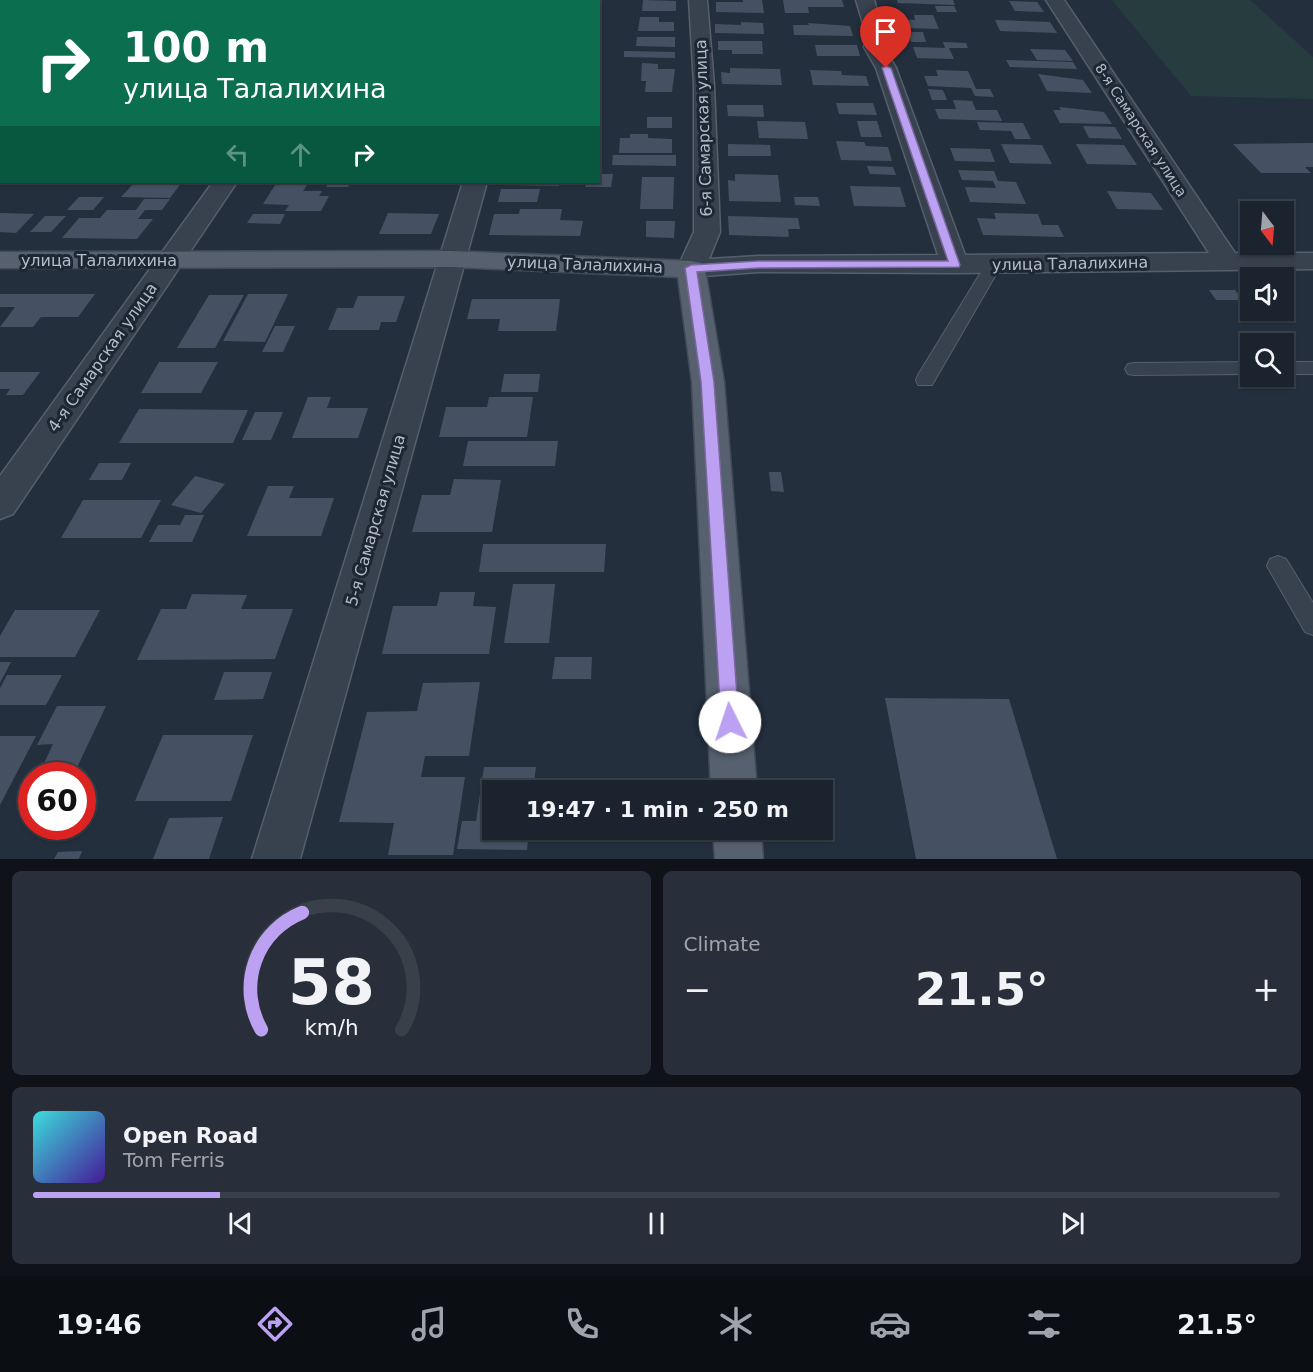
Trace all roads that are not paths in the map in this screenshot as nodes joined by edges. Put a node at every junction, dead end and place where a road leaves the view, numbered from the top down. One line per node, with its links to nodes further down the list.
1 (698, 0): 13 (street, 6-я Самарская улица)
2 (865, 0): 12 (street)
3 (1055, 0): 9 (street, 8-я Самарская улица)
4 (224, 183): 8 (street, 4-я Самарская улица)
5 (475, 183): 6 (street, 5-я Самарская улица)
6 (451, 259): 8 (main road, улица Талалихина); 13 (main road, улица Талалихина); 24 (street, 5-я Самарская улица)
7 (0, 260): 8 (main road, улица Талалихина)
8 (170, 260): 19 (street, 4-я Самарская улица)
9 (1227, 261): 10 (street, улица Талалихина); 11 (street, улица Талалихина)
10 (1313, 261)
11 (994, 264): 12 (street, улица Талалихина); 18 (lane)
12 (955, 265): 13 (street, улица Талалихина)
13 (691, 268): 22 (main road)
14 (1240, 368): 17 (lane)
15 (1294, 368): 16 (lane)
16 (1313, 368)
17 (1134, 369)
18 (925, 380)
19 (0, 504)
20 (1278, 566): 21 (lane)
21 (1313, 624)
22 (733, 780)
23 (738, 840): 25 (main road)
24 (276, 859)
25 (739, 859)

